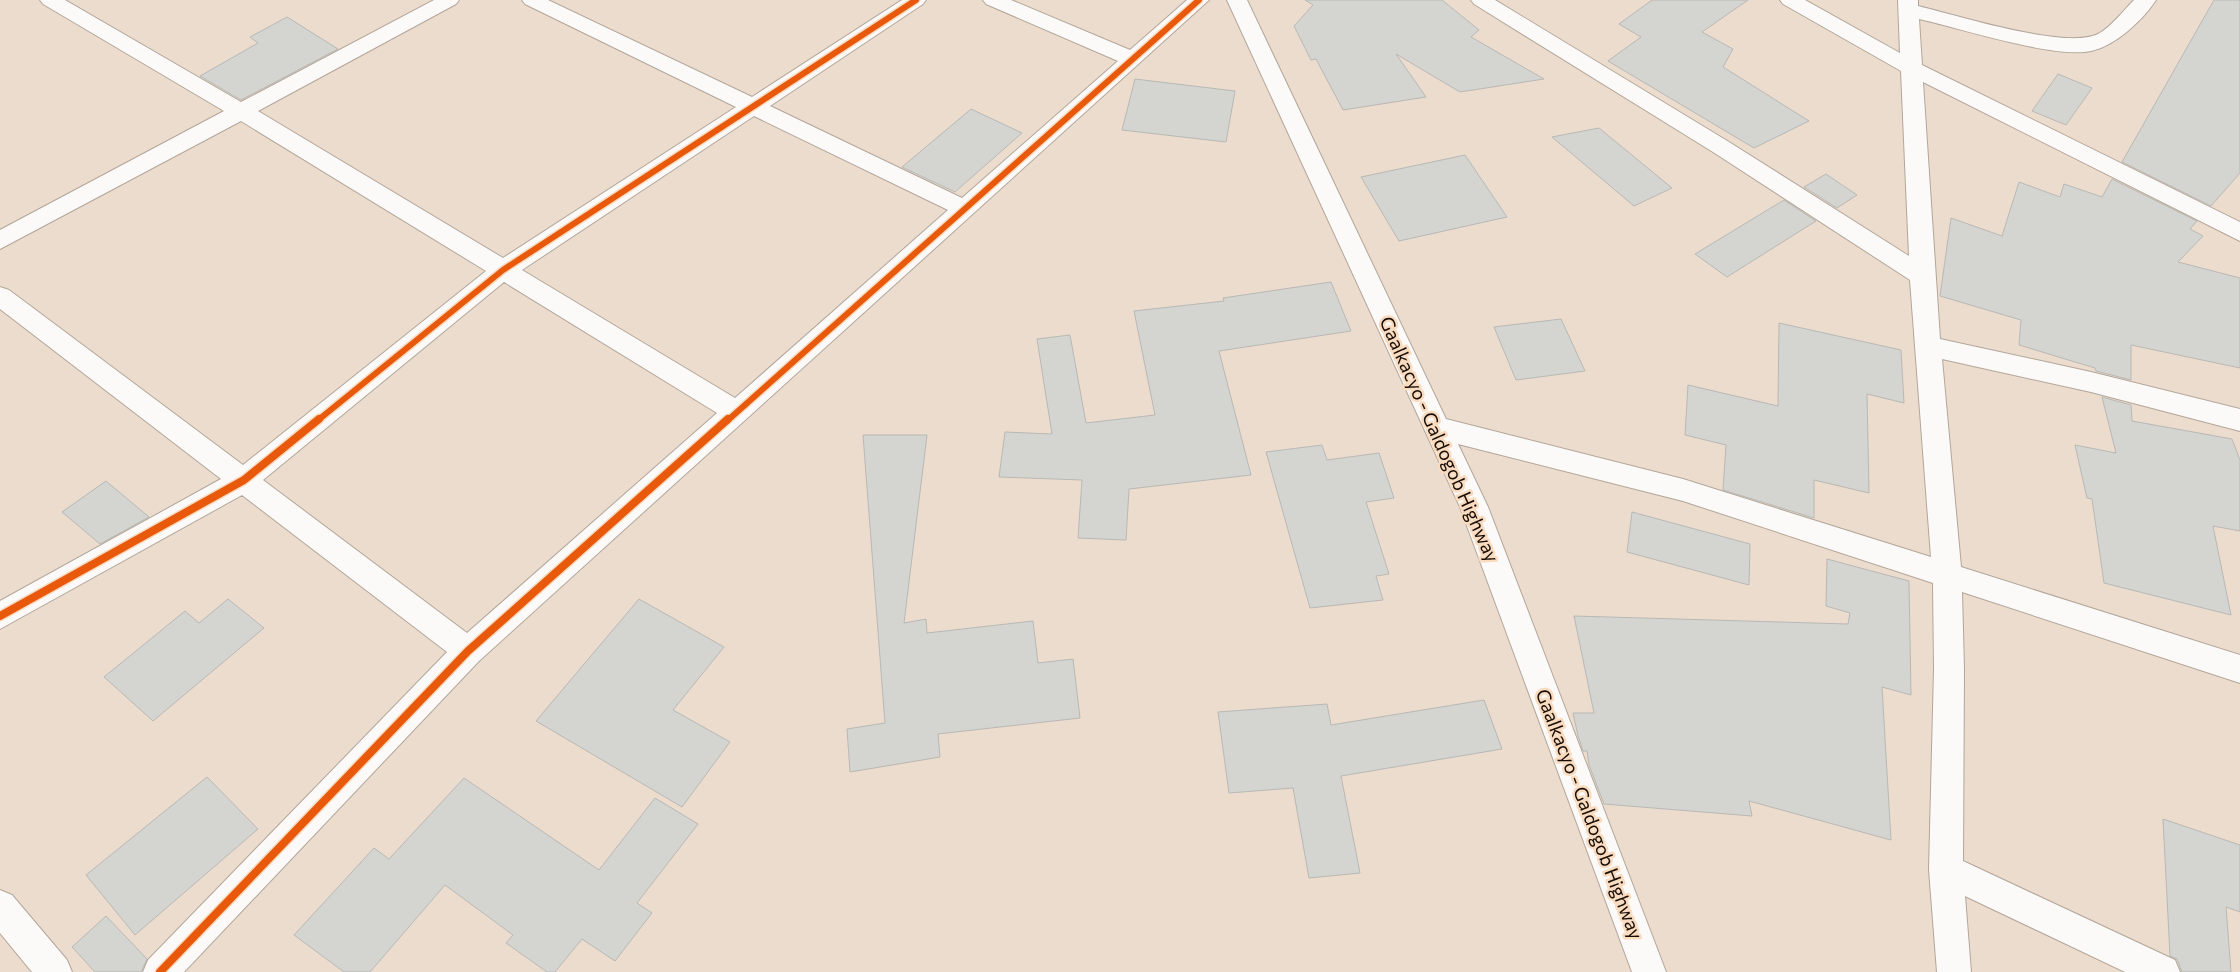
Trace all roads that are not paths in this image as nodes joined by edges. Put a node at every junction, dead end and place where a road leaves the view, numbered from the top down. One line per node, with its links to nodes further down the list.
1 (50, 0): 15 (street)
2 (449, 0): 15 (street)
3 (532, 0): 14 (street)
4 (916, 0): 14 (street)
5 (993, 0): 12 (street)
6 (1199, 0): 12 (street)
7 (1237, 0): 25 (street, Gaalkacyo - Galdogob Highway)
8 (1481, 0): 20 (street)
9 (1790, 0): 13 (street)
10 (2146, 0): 11 (street)
11 (1909, 5): 13 (street)
12 (1133, 59): 16 (street)
13 (1911, 68): 17 (street); 20 (street)
14 (753, 107): 16 (street); 19 (street)
15 (241, 111): 18 (street); 19 (street)
16 (965, 209): 23 (street)
17 (2240, 233)
18 (0, 240)
19 (503, 270): 23 (street); 26 (street)
20 (1922, 276): 22 (street)
21 (0, 296): 26 (street)
22 (1928, 346): 24 (street); 27 (street)
23 (737, 412): 29 (street)
24 (2240, 420)
25 (1438, 428): 27 (street); 35 (street, Gaalkacyo - Galdogob Highway)
26 (244, 480): 28 (street); 29 (street)
27 (1947, 575): 30 (street); 31 (street)
28 (0, 616)
29 (468, 651): 34 (street)
30 (2240, 669)
31 (1946, 870): 36 (street); 37 (street)
32 (0, 907): 33 (street)
33 (55, 972)
34 (160, 972)
35 (1649, 972)
36 (1954, 972)
37 (2163, 972)

